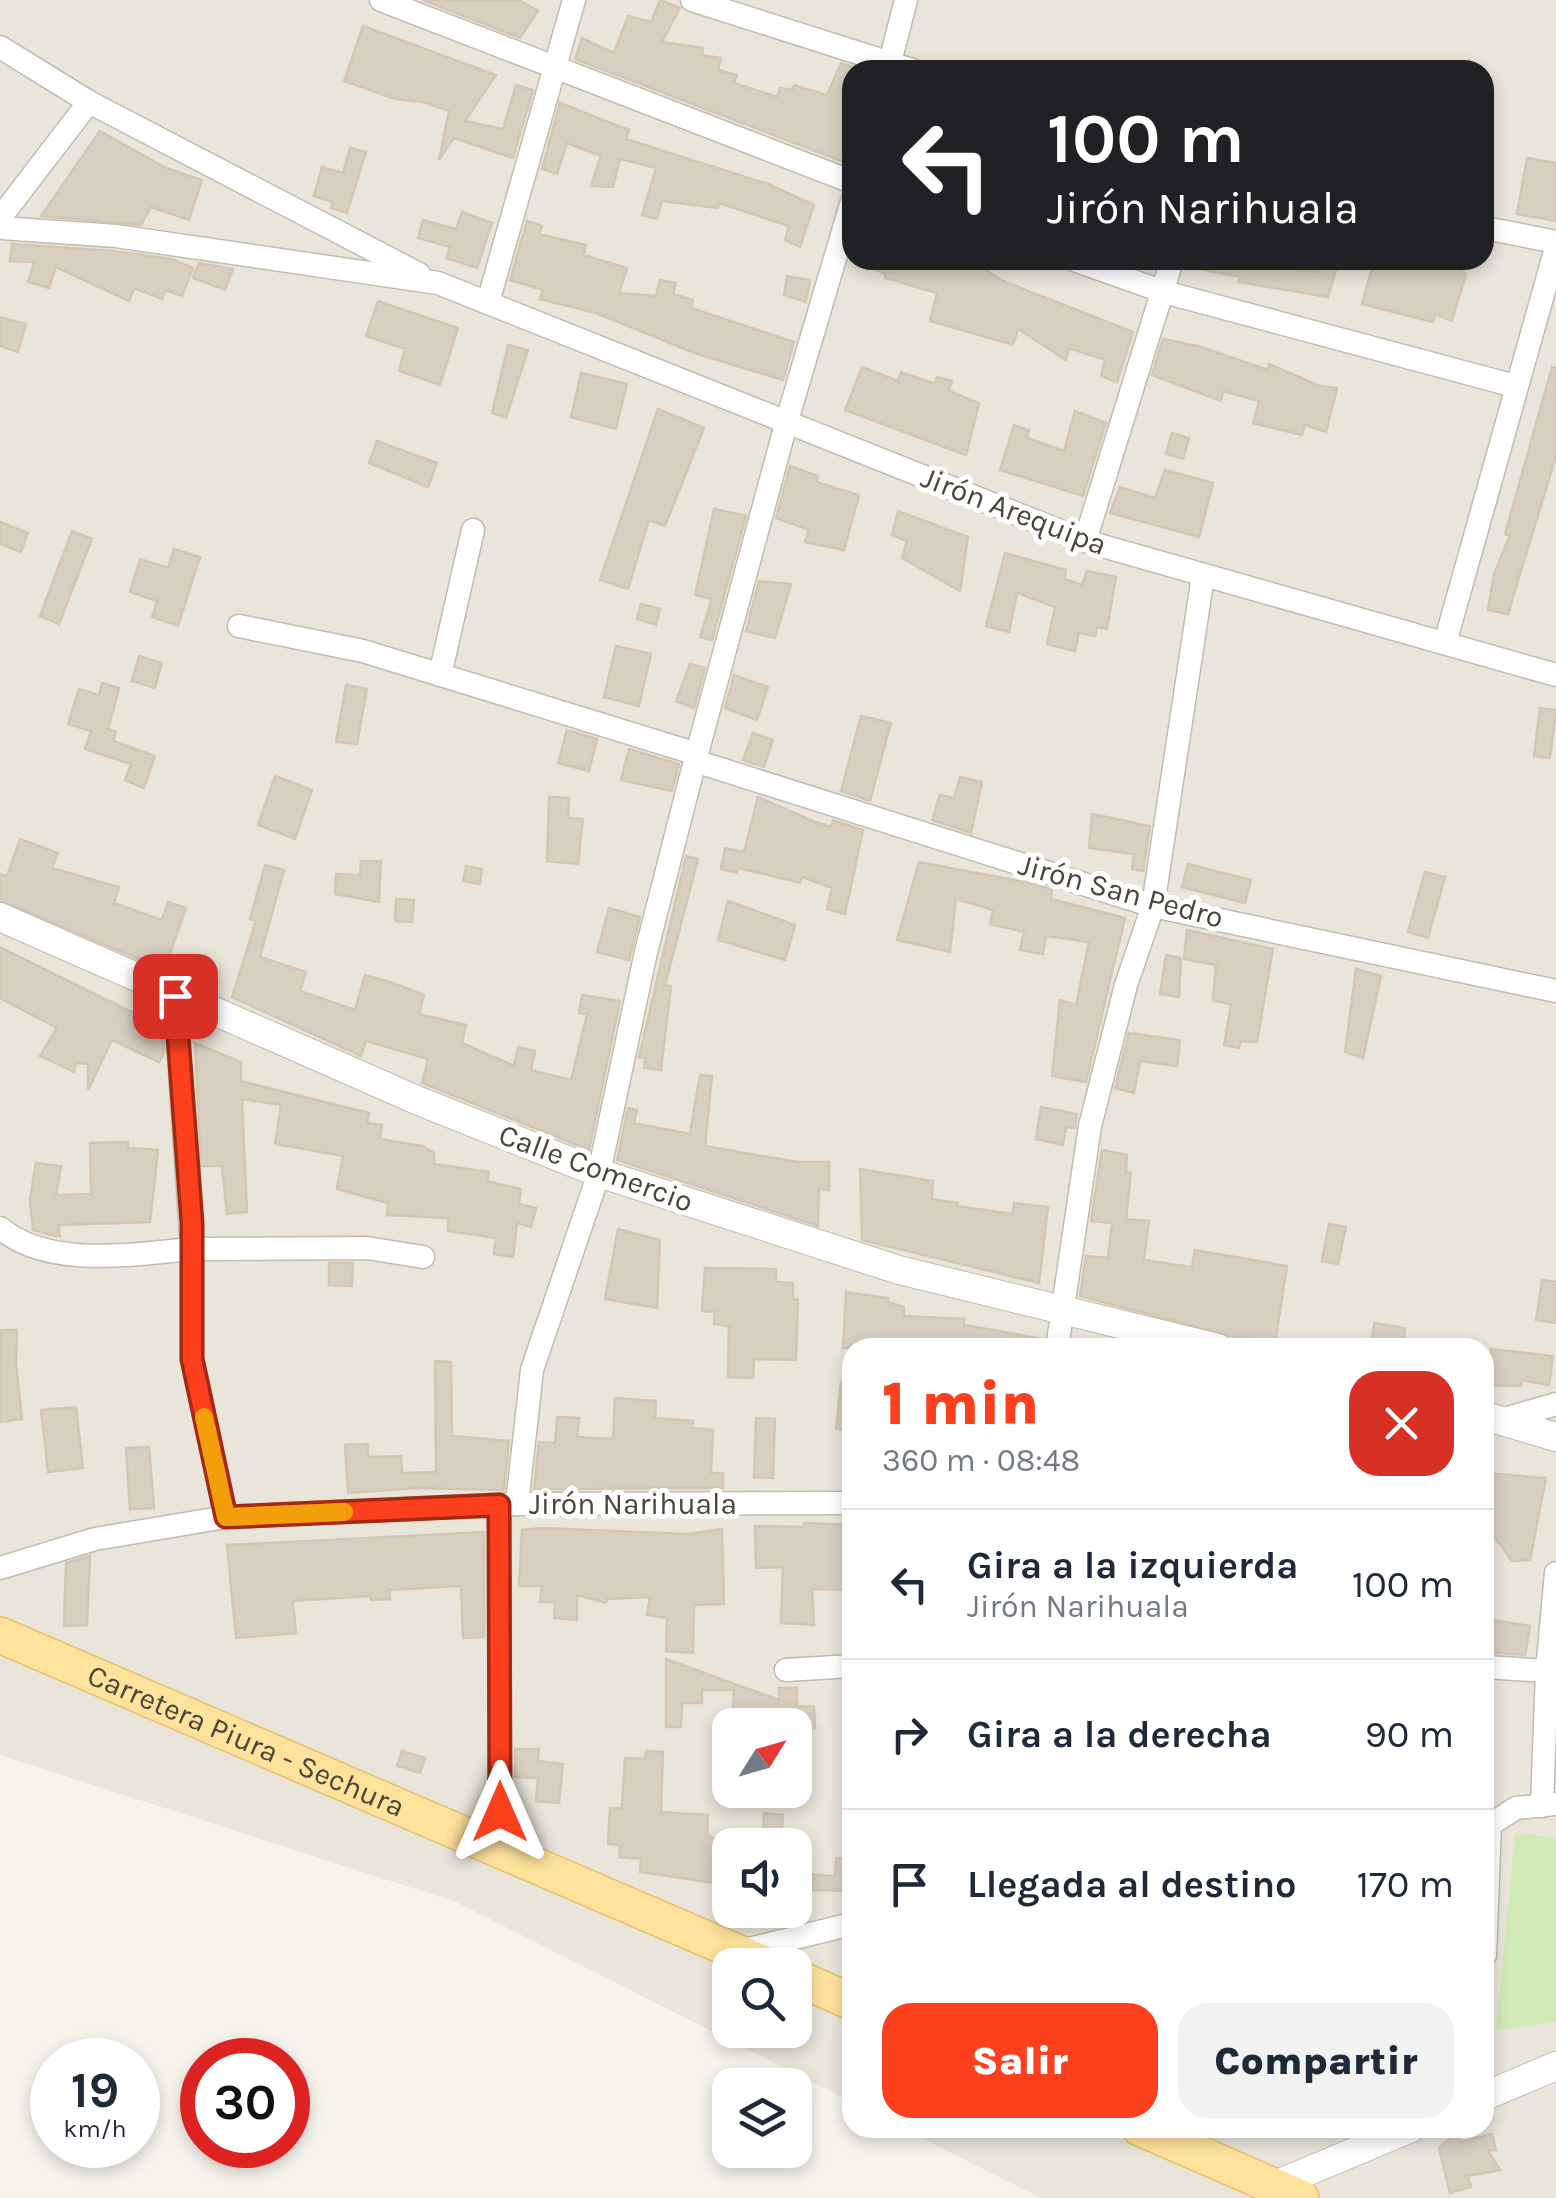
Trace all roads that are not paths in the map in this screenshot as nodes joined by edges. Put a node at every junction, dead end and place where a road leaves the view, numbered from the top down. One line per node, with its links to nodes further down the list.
1 (382, 0): 8 (street)
2 (574, 0): 8 (street)
3 (692, 0): 6 (street)
4 (906, 0): 7 (street)
5 (0, 48): 9 (street)
6 (873, 60)
7 (898, 60)
8 (556, 65): 10 (street); 20 (street)
9 (89, 102): 11 (street); 18 (street)
10 (842, 178)
11 (0, 218)
12 (0, 228): 18 (street)
13 (1494, 230): 15 (street)
14 (842, 235): 22 (street)
15 (1556, 245): 21 (street)
16 (1102, 270): 19 (street)
17 (1170, 270): 19 (street)
18 (438, 283): 20 (street, Jirón Arequipa)
19 (1164, 292): 21 (street); 24 (street)
20 (488, 302): 22 (street, Jirón Arequipa)
21 (1515, 386): 27 (street)
22 (786, 424): 24 (street, Jirón Arequipa); 30 (street)
23 (472, 530): 28 (street)
24 (1086, 540): 25 (street, Jirón Arequipa)
25 (1203, 576): 27 (street, Jirón Arequipa); 31 (street)
26 (239, 626): 28 (street, Jirón San Pedro)
27 (1445, 644): 29 (street, Jirón Arequipa)
28 (440, 675): 30 (street, Jirón San Pedro)
29 (1556, 675)
30 (696, 758): 31 (street, Jirón San Pedro); 35 (street)
31 (1153, 906): 33 (street, Jirón San Pedro); 39 (street)
32 (0, 917): 34 (street, Calle Comercio)
33 (1556, 991)
34 (175, 996): 35 (street, Calle Comercio); 37 (street)
35 (598, 1173): 39 (street, Calle Comercio); 47 (street)
36 (0, 1228): 37 (street)
37 (192, 1249): 38 (street); 48 (street)
38 (423, 1258)
39 (1061, 1307): 40 (street); 41 (street, Calle Comercio)
40 (1058, 1338)
41 (1180, 1338)
42 (1556, 1404): 43 (street)
43 (1494, 1419)
44 (1494, 1421): 45 (street)
45 (1556, 1437)
46 (842, 1503): 47 (street, Jirón Narihuala)
47 (508, 1504): 48 (street, Jirón Narihuala); 58 (street)
48 (226, 1517): 49 (street, Jirón Narihuala)
49 (0, 1568)
50 (1556, 1573): 55 (street)
51 (0, 1635): 58 (main road, Carretera Piura - Sechura)
52 (842, 1667): 54 (street)
53 (1494, 1668): 55 (street)
54 (786, 1670)
55 (1547, 1670): 56 (street)
56 (1549, 1805): 57 (street)
57 (1494, 1822)
58 (500, 1850): 60 (main road, Carretera Piura - Sechura)
59 (842, 1927): 61 (street)
60 (729, 1948)
61 (781, 1948)
62 (812, 1984): 63 (main road)
63 (842, 1998)
64 (1556, 2066): 65 (street)
65 (1494, 2092)
66 (1163, 2138): 68 (main road)
67 (1392, 2138): 68 (street)
68 (1287, 2192)

